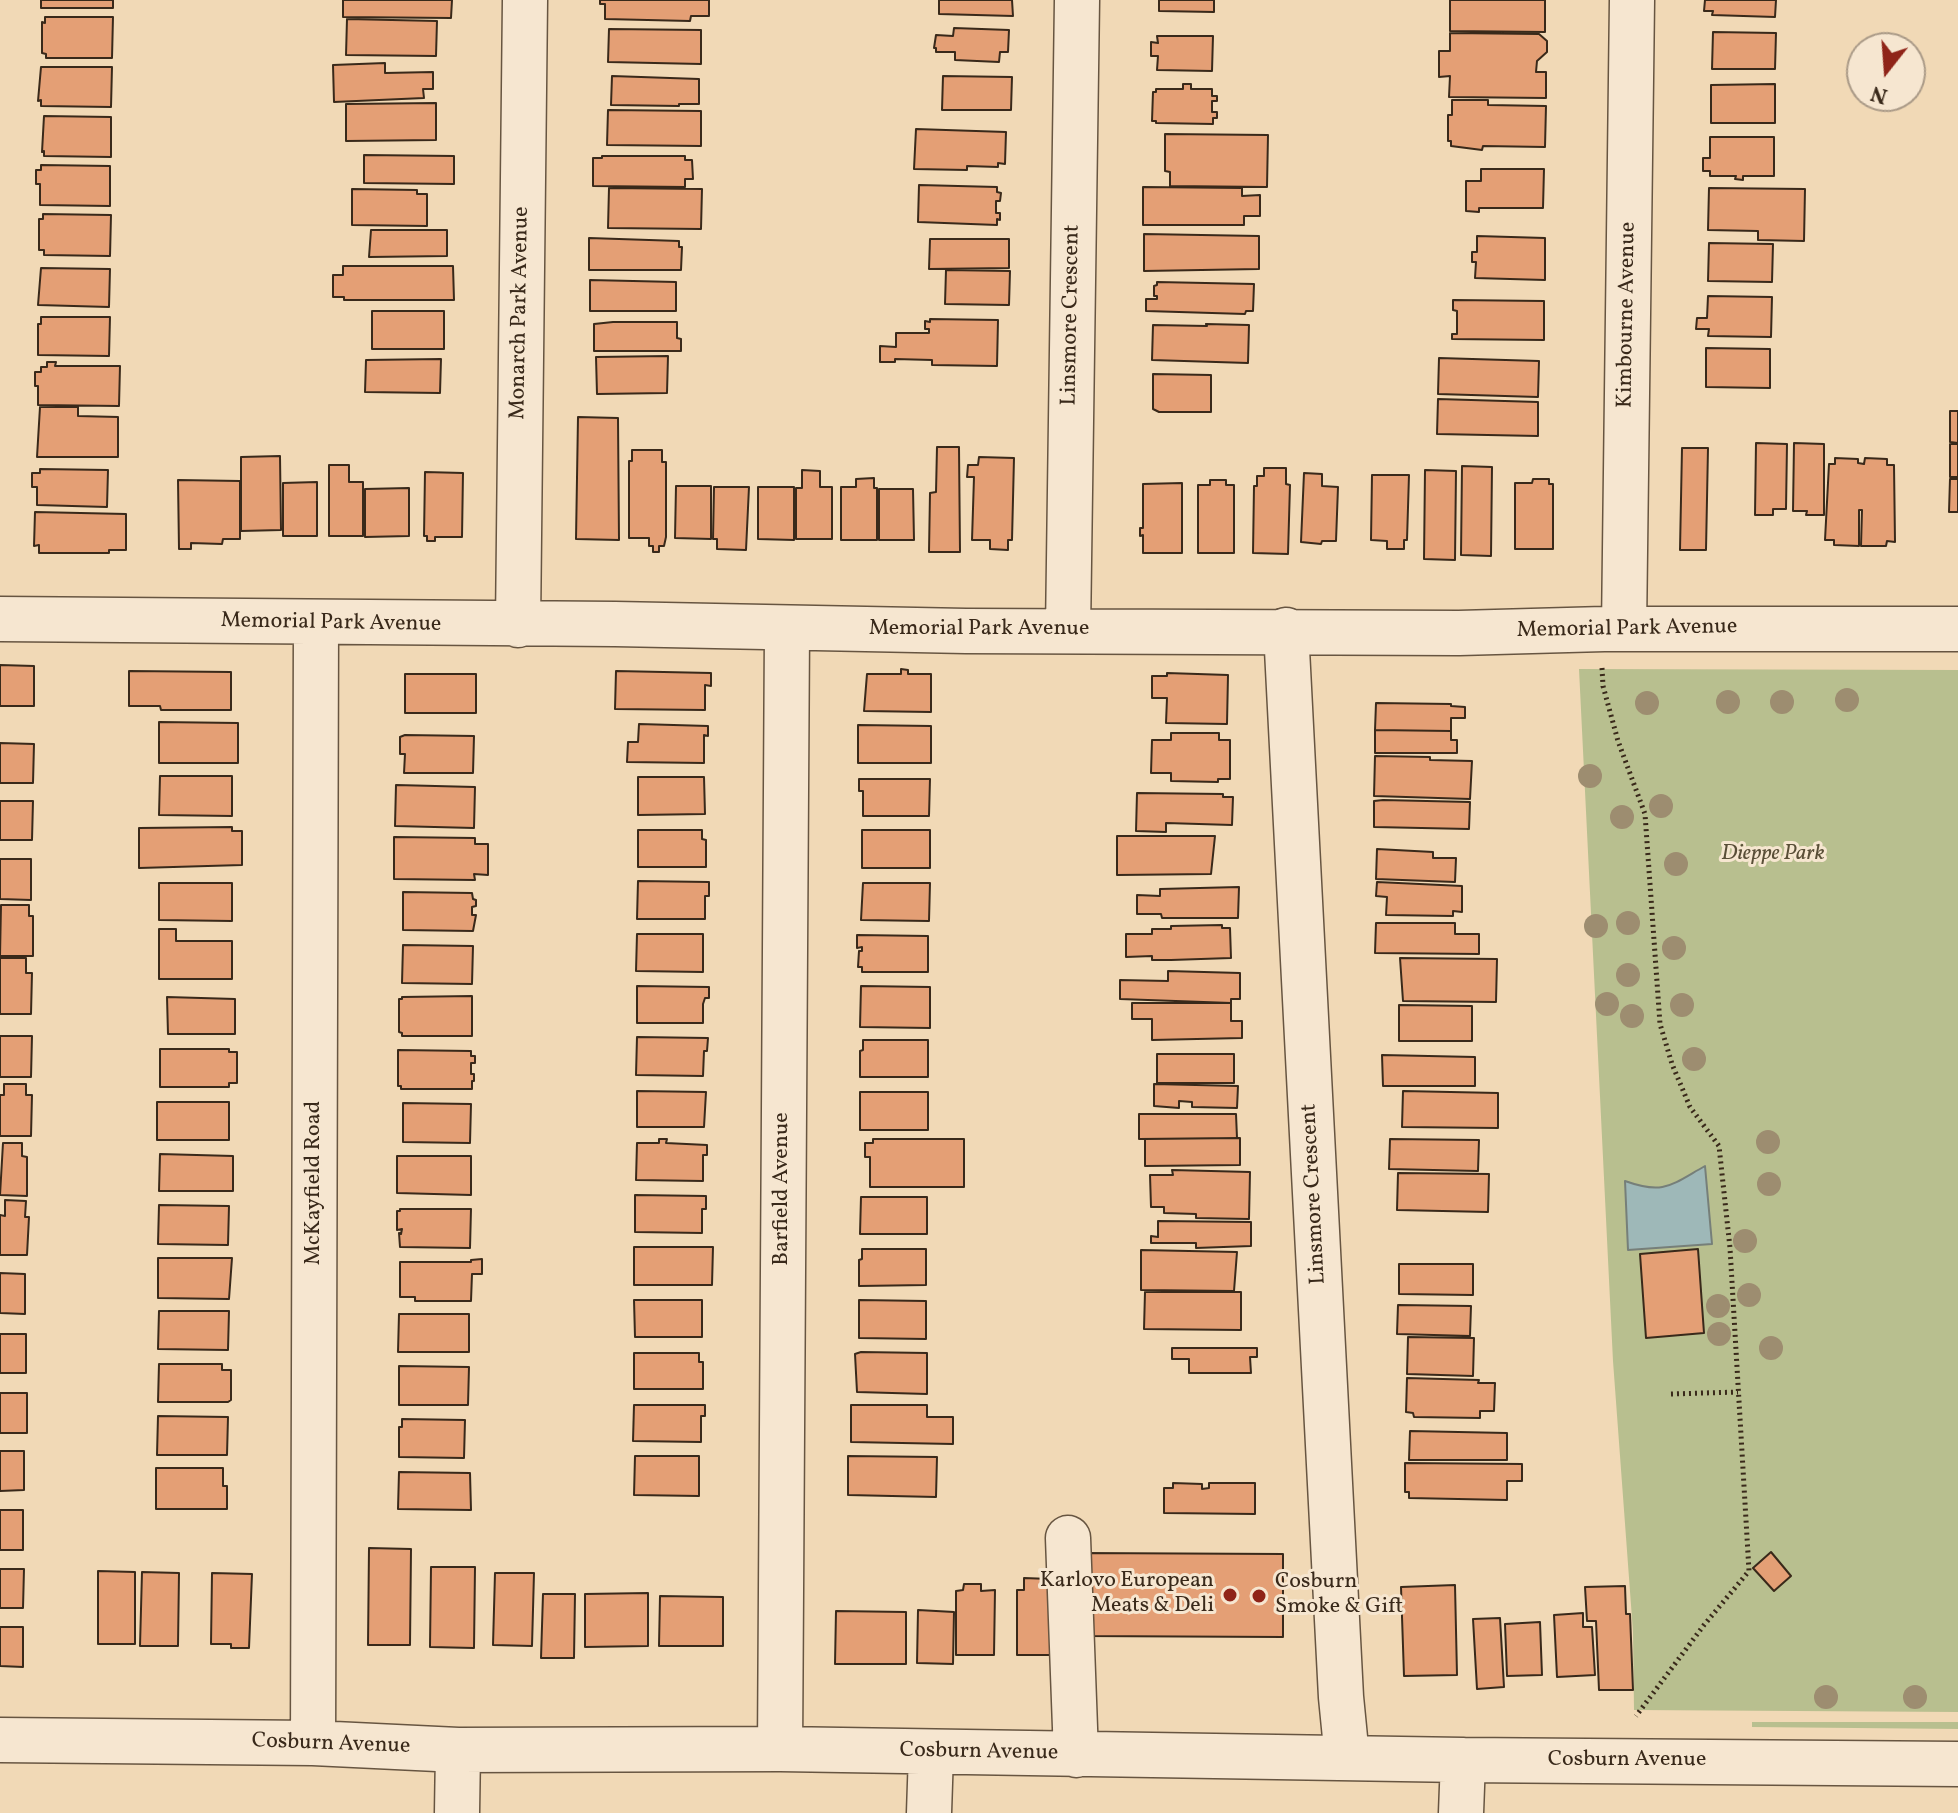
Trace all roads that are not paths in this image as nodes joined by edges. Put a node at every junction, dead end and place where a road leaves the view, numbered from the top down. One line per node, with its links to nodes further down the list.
1 (525, 0): 6 (street, Monarch Park Avenue)
2 (1077, 0): 10 (street, Linsmore Crescent)
3 (1632, 0): 11 (street, Kimbourne Avenue)
4 (0, 619): 5 (street, Memorial Park Avenue)
5 (316, 624): 6 (street, Memorial Park Avenue); 14 (street, McKayfield Road)
6 (518, 625): 8 (street, Memorial Park Avenue)
7 (1958, 629): 11 (street, Memorial Park Avenue)
8 (787, 630): 10 (street, Memorial Park Avenue); 15 (street, Barfield Avenue)
9 (1286, 630): 10 (street, Memorial Park Avenue); 11 (street, Memorial Park Avenue); 19 (street, Linsmore Crescent)
10 (1068, 631)
11 (1613, 646)
12 (1068, 1538): 18 (street)
13 (0, 1740): 14 (street, Cosburn Avenue)
14 (313, 1743): 16 (street, Cosburn Avenue)
15 (780, 1749): 16 (street, Cosburn Avenue); 17 (street, Cosburn Avenue)
16 (458, 1750): 22 (street)
17 (931, 1753): 18 (street, Cosburn Avenue); 23 (street)
18 (1076, 1755): 19 (street, Cosburn Avenue)
19 (1347, 1758): 20 (street, Cosburn Avenue)
20 (1463, 1760): 21 (street, Cosburn Avenue); 24 (street)
21 (1958, 1764)
22 (457, 1813)
23 (929, 1813)
24 (1461, 1813)

